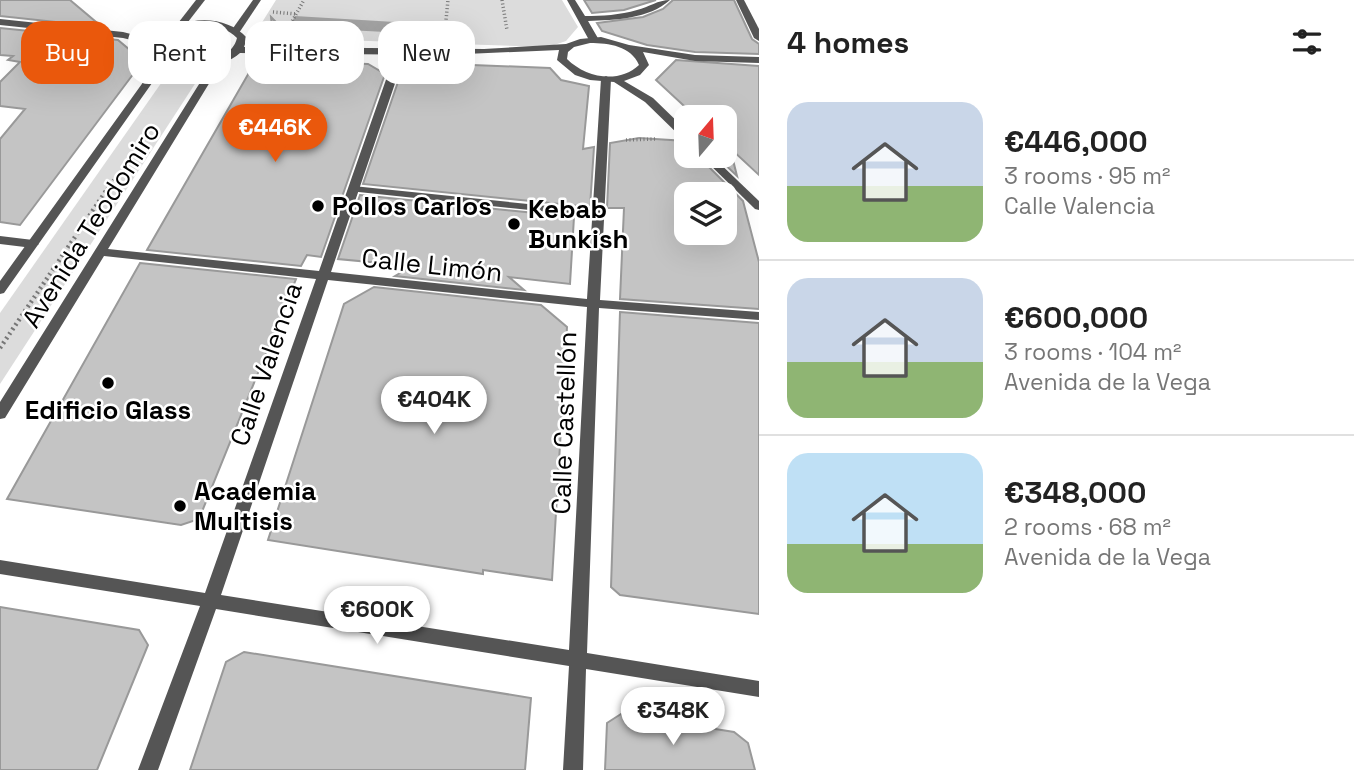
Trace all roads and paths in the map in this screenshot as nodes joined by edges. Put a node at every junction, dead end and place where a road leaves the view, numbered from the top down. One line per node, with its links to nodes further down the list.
1 (201, 0): 12 (street)
2 (257, 0): 17 (street)
3 (304, 0): 10 (path)
4 (448, 0): 14 (path)
5 (502, 0): 22 (path)
6 (570, 0): 11 (street)
7 (666, 0): 11 (street)
8 (740, 0): 23 (street)
9 (269, 12): 10 (path)
10 (296, 14): 13 (path)
11 (581, 19): 24 (street)
12 (183, 21)
13 (292, 21)
14 (446, 21)
15 (0, 22): 19 (street)
16 (231, 32): 17 (street)
17 (239, 34): 20 (street); 27 (street)
18 (128, 35): 19 (street)
19 (122, 36): 21 (street)
20 (245, 36)
21 (128, 37)
22 (509, 38)
23 (759, 38)
24 (594, 40): 25 (street); 26 (street)
25 (568, 47): 31 (street); 33 (street)
26 (631, 47): 32 (street); 35 (street)
27 (238, 50): 28 (street); 29 (street)
28 (245, 50)
29 (231, 54)
30 (475, 54): 31 (street)
31 (508, 54): 33 (street)
32 (695, 58): 34 (street); 35 (street)
33 (562, 60): 37 (street)
34 (759, 61)
35 (644, 65): 36 (street)
36 (635, 74): 37 (street); 41 (street)
37 (610, 79): 41 (street); 49 (street, Calle Castellón)
38 (147, 84): 50 (street, Avenida Teodomiro)
39 (204, 84): 52 (street, Avenida Teodomiro)
40 (390, 84): 47 (street, Calle Valencia)
41 (649, 100): 42 (street)
42 (674, 124)
43 (655, 130): 44 (path)
44 (619, 142)
45 (718, 168): 48 (street)
46 (118, 174): 51 (path)
47 (354, 189): 49 (street); 58 (street, Calle Valencia)
48 (759, 207)
49 (597, 214): 61 (street, Calle Castellón)
50 (45, 226): 51 (path); 54 (street, Avenida Teodomiro)
51 (80, 230): 52 (path); 57 (path)
52 (112, 234): 55 (street, Avenida Teodomiro)
53 (0, 240): 54 (street)
54 (33, 244): 56 (street, Avenida Teodomiro)
55 (100, 252): 58 (street, Calle Limón); 59 (street, Avenida Teodomiro)
56 (13, 272): 57 (path); 60 (street, Avenida Teodomiro)
57 (49, 276): 59 (path); 63 (path)
58 (323, 277): 61 (street, Calle Limón); 66 (street, Calle Valencia)
59 (83, 280): 64 (street, Avenida Teodomiro)
60 (0, 290)
61 (593, 304): 62 (street, Calle Limón); 67 (street, Calle Castellón)
62 (759, 316)
63 (0, 348)
64 (0, 414)
65 (0, 568): 66 (street)
66 (211, 600): 67 (street); 69 (street, Calle Valencia)
67 (579, 660): 68 (street); 70 (street, Calle Castellón)
68 (759, 689)
69 (148, 770)
70 (573, 770)

